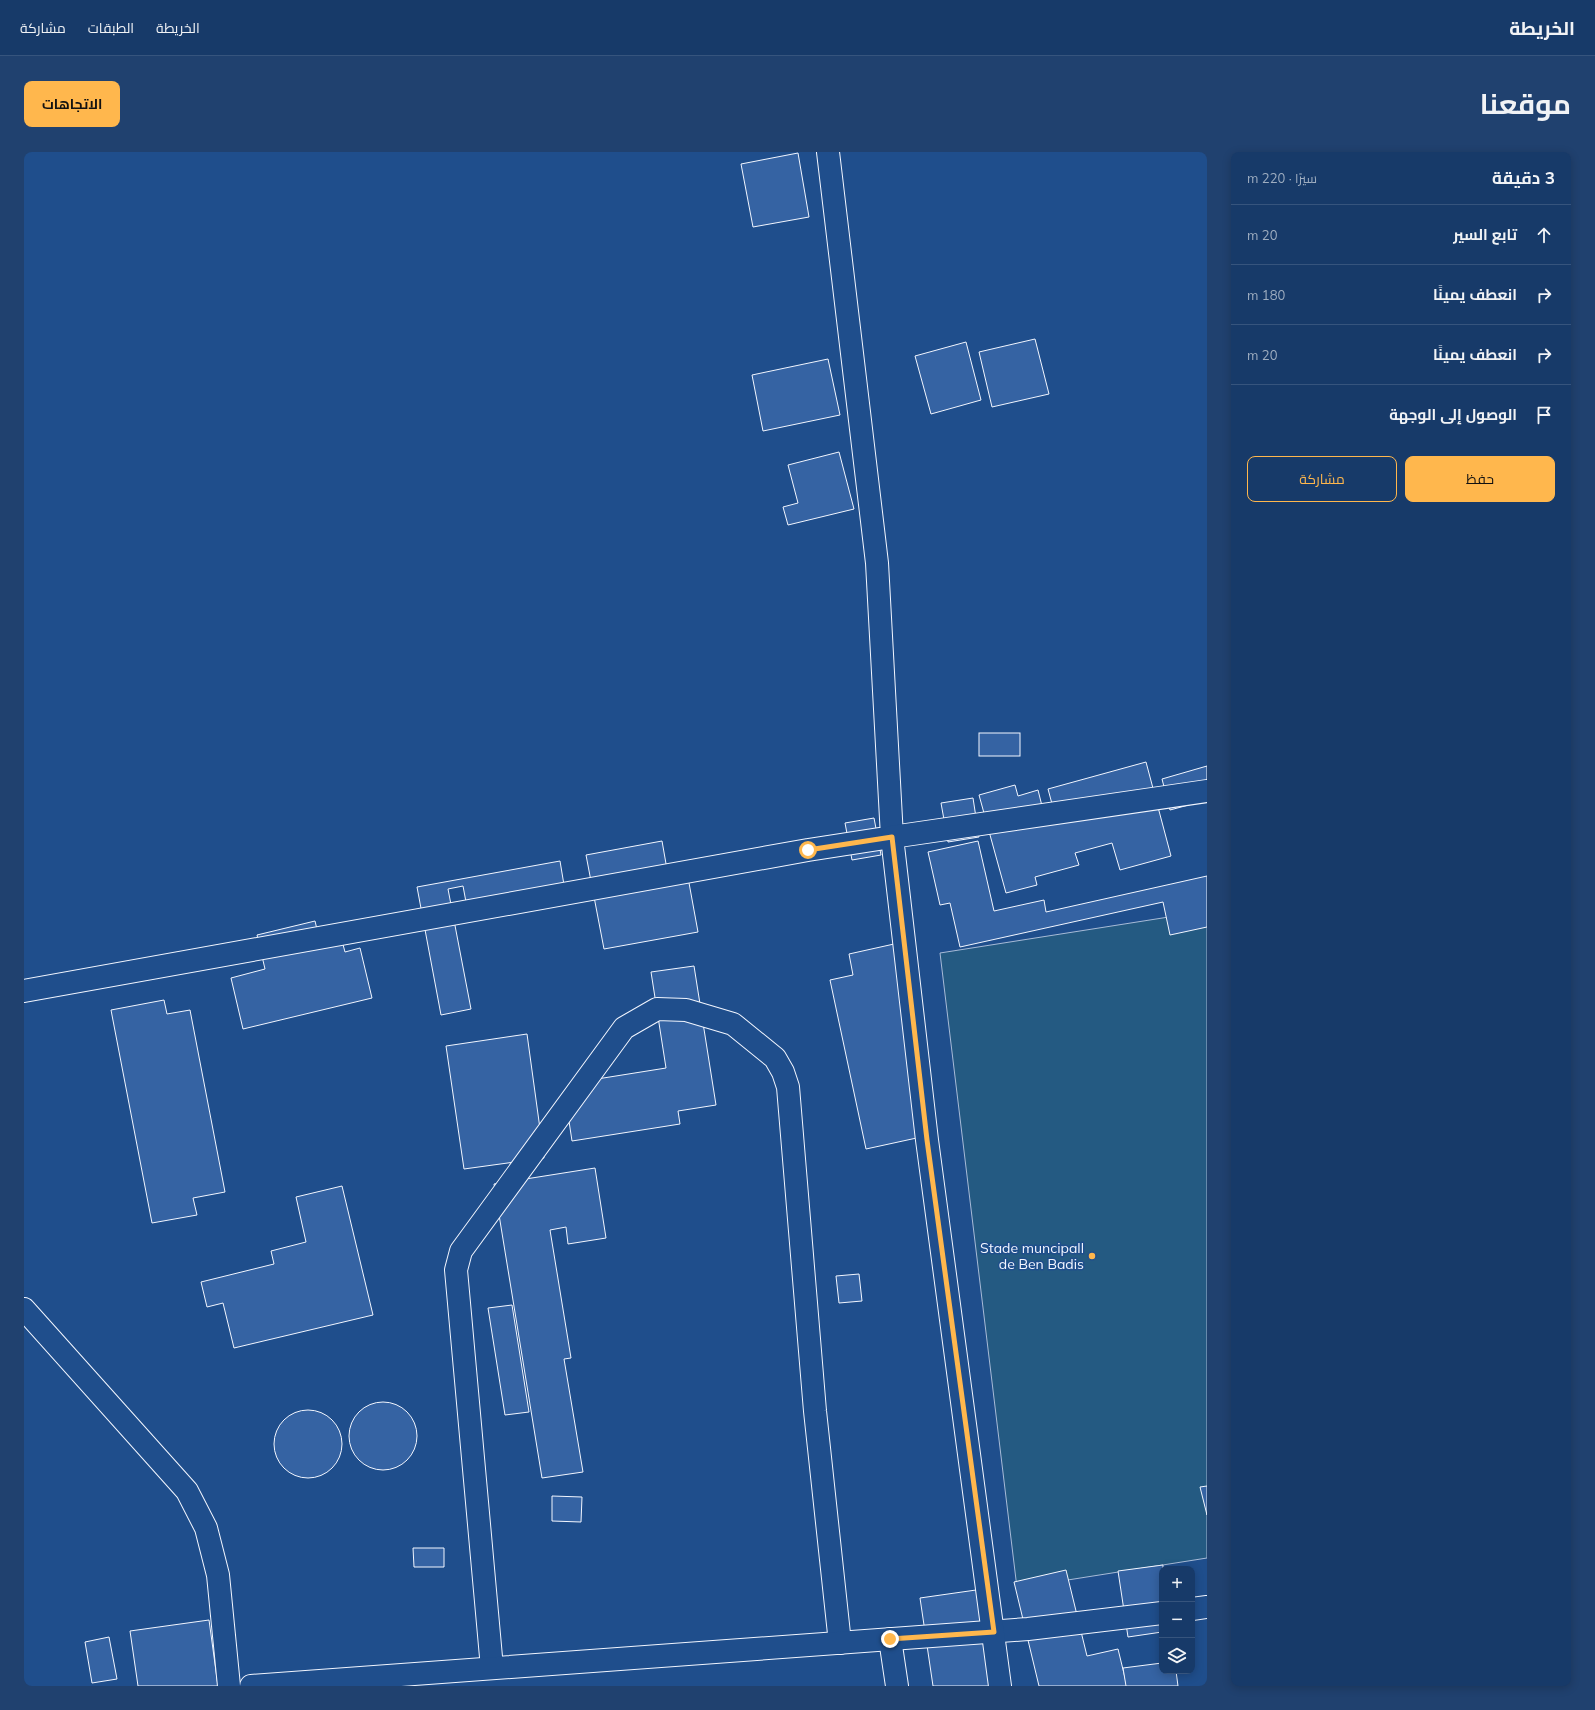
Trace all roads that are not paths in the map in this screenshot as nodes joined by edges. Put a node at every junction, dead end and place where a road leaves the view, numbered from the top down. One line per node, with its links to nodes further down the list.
1 (828, 152): 3 (street)
2 (1207, 791): 3 (street)
3 (892, 837): 4 (street); 9 (street)
4 (24, 991)
5 (24, 1309): 13 (street)
6 (1207, 1607): 7 (street)
7 (1195, 1609)
8 (1159, 1613): 9 (street)
9 (994, 1632): 10 (street); 16 (street)
10 (890, 1639): 11 (street); 15 (street)
11 (840, 1643): 12 (street); 12 (street)
12 (492, 1668): 14 (street)
13 (229, 1686)
14 (251, 1686)
15 (896, 1686)
16 (1000, 1686)

